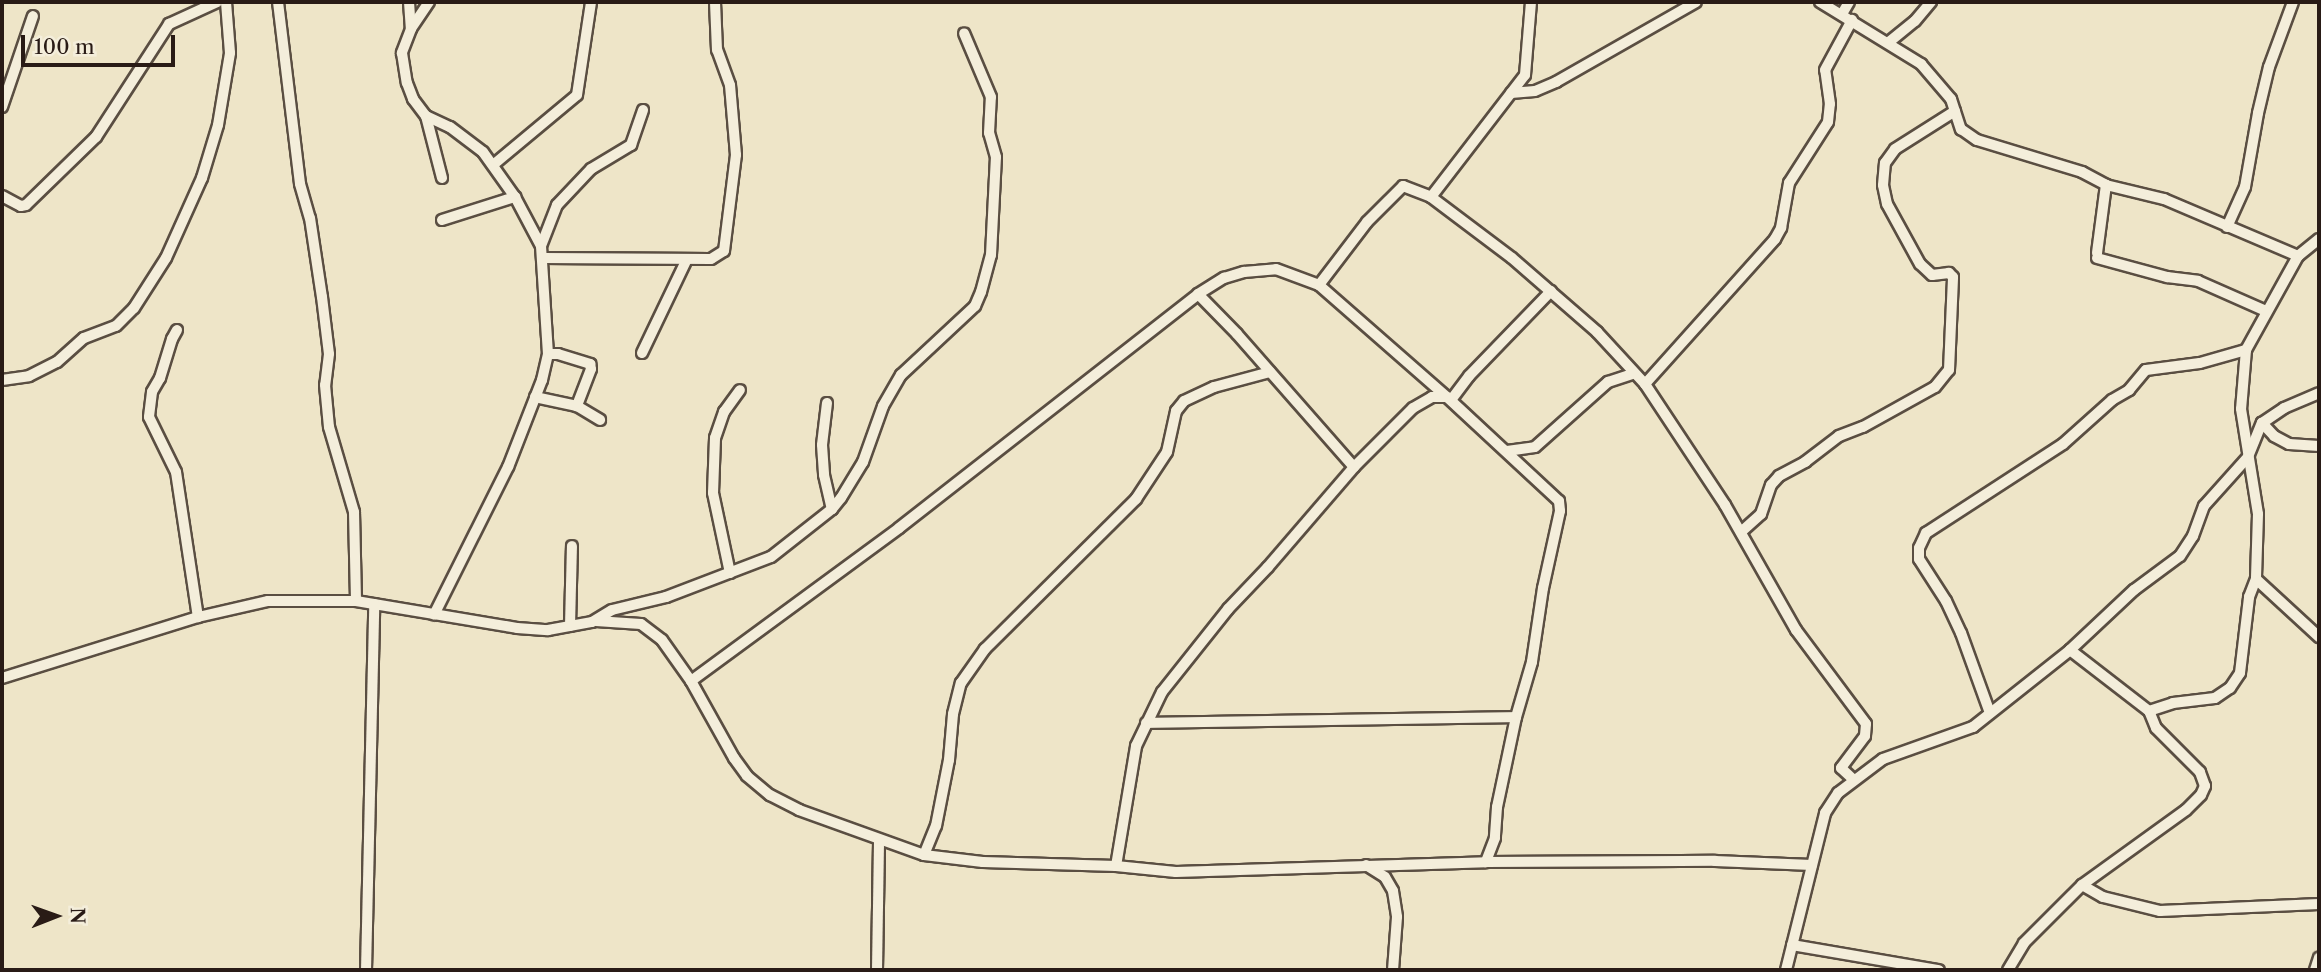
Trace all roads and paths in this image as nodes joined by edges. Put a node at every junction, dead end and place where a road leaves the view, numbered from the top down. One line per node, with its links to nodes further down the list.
1 (217, 2): 28 (street)
2 (226, 2): 48 (street)
3 (278, 2): 67 (street)
4 (410, 2): 17 (street)
5 (429, 2): 17 (street)
6 (591, 2): 25 (street)
7 (715, 2): 37 (street)
8 (1531, 2): 20 (street)
9 (1696, 2): 20 (street)
10 (1820, 2): 14 (street)
11 (1849, 2): 14 (street)
12 (1931, 2): 19 (street)
13 (2293, 2): 32 (street)
14 (1842, 14): 16 (street)
15 (33, 16): 21 (street)
16 (1852, 20): 19 (street); 49 (street)
17 (411, 29): 24 (street)
18 (964, 33): 62 (street)
19 (1889, 42): 23 (street)
20 (1511, 93): 30 (street)
21 (2, 107)
22 (643, 110): 34 (street)
23 (1955, 111): 27 (street); 63 (street)
24 (426, 116): 25 (street); 26 (street)
25 (493, 166): 29 (street)
26 (442, 178)
27 (2106, 185): 32 (street); 41 (street)
28 (2, 196)
29 (515, 197): 31 (street); 34 (street)
30 (1431, 197): 38 (street); 39 (street)
31 (442, 220)
32 (2227, 227): 35 (street)
33 (2319, 239): 35 (street)
34 (541, 246): 36 (street)
35 (2298, 256): 41 (street)
36 (543, 258): 37 (street); 45 (street)
37 (687, 259): 44 (street)
38 (1319, 285): 40 (street); 53 (street)
39 (1551, 291): 47 (street); 53 (street)
40 (1198, 294): 46 (street); 76 (street)
41 (2266, 311): 43 (street)
42 (177, 330): 70 (street)
43 (2246, 351): 60 (street); 78 (street)
44 (642, 353)
45 (548, 354): 52 (street); 55 (street)
46 (1270, 372): 61 (street); 83 (street)
47 (1635, 373): 49 (street); 59 (street)
48 (2, 380)
49 (1645, 384): 63 (street)
50 (740, 390): 65 (street)
51 (2319, 393): 57 (street)
52 (535, 397): 55 (street); 69 (street)
53 (1449, 398): 59 (street); 61 (street)
54 (827, 404): 62 (street)
55 (577, 406): 56 (street)
56 (600, 420)
57 (2262, 423): 58 (street); 60 (street)
58 (2319, 446)
59 (1507, 451): 79 (street)
60 (2248, 457): 66 (street); 74 (street)
61 (1354, 467): 80 (street)
62 (832, 509): 65 (street)
63 (1741, 532): 81 (street)
64 (572, 546): 72 (street)
65 (730, 573): 71 (street)
66 (2256, 579): 73 (street); 77 (street)
67 (356, 601): 68 (street); 70 (street)
68 (374, 604): 69 (street); 92 (street)
69 (434, 615): 72 (street)
70 (198, 617): 75 (street)
71 (596, 621): 72 (street); 76 (street)
72 (570, 626)
73 (2319, 637)
74 (2070, 650): 77 (street); 78 (street)
75 (2, 678)
76 (691, 681): 82 (street)
77 (2149, 711): 88 (street)
78 (1990, 713): 81 (street)
79 (1516, 717): 80 (street); 84 (street)
80 (1146, 723): 87 (street)
81 (1853, 779): 86 (street)
82 (879, 841): 83 (street); 93 (street)
83 (924, 855): 87 (street)
84 (1486, 862): 85 (street); 86 (street)
85 (1364, 864): 87 (street); 94 (street)
86 (1812, 865): 90 (street)
87 (1116, 866)
88 (2082, 885): 89 (street); 97 (street)
89 (2319, 904)
90 (1792, 945): 95 (street); 96 (street)
91 (2319, 958): 98 (street)
92 (366, 970)
93 (877, 970)
94 (1393, 970)
95 (1786, 970)
96 (1939, 970)
97 (2008, 970)
98 (2315, 970)

